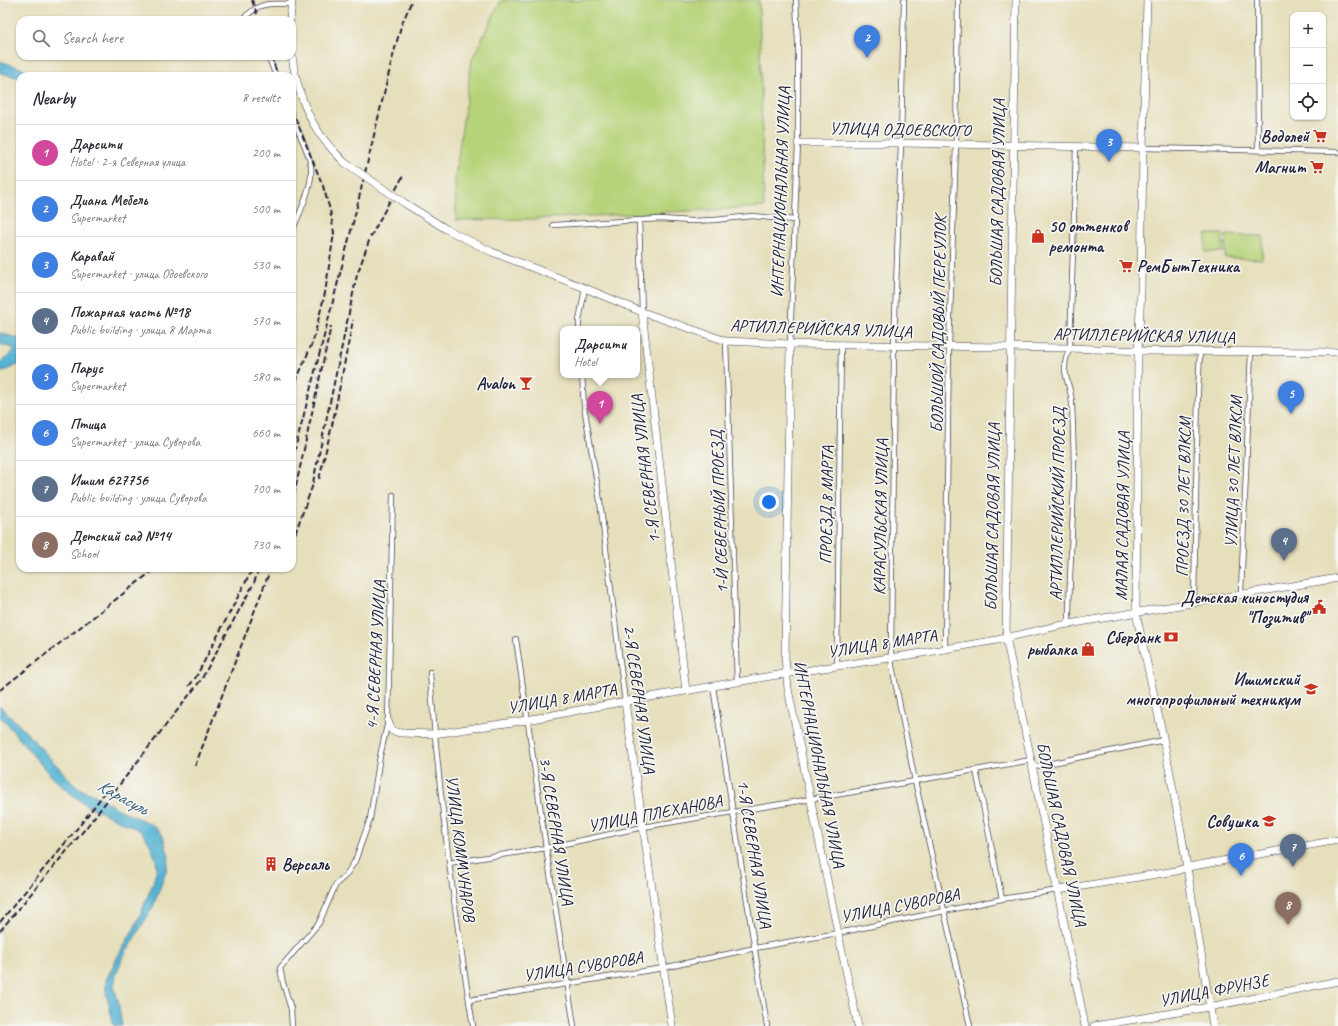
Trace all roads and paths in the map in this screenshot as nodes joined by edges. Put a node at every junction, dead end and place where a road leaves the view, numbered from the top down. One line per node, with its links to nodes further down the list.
1 (796, 0): 16 (street, ИНТЕРНАЦИОНАЛЬНАЯ УЛИЦА)
2 (904, 0): 17 (street, КАРАСУЛЬСКАЯ УЛИЦА)
3 (958, 0): 18 (street, БОЛЬШОЙ САДОВЫЙ ПЕРЕУЛОК)
4 (1016, 0): 19 (street, БОЛЬШАЯ САДОВАЯ УЛИЦА)
5 (1148, 0): 21 (street, МАЛАЯ САДОВАЯ УЛИЦА)
6 (1257, 0): 22 (street)
7 (291, 2): 8 (street); 9 (street)
8 (247, 16)
9 (290, 16)
10 (270, 60): 12 (street)
11 (293, 60): 13 (street, АРТИЛЛЕРИЙСКАЯ УЛИЦА, bridge)
12 (274, 72)
13 (295, 72)
14 (296, 76): 28 (street, АРТИЛЛЕРИЙСКАЯ УЛИЦА, bridge)
15 (296, 126): 26 (street)
16 (798, 143): 17 (street, УЛИЦА ОДОЕВСКОГО); 25 (street, ИНТЕРНАЦИОНАЛЬНАЯ УЛИЦА)
17 (901, 143): 18 (street, УЛИЦА ОДОЕВСКОГО); 34 (street, КАРАСУЛЬСКАЯ УЛИЦА)
18 (956, 145): 19 (street, УЛИЦА ОДОЕВСКОГО); 35 (street, БОЛЬШОЙ САДОВЫЙ ПЕРЕУЛОК)
19 (1013, 146): 20 (street, УЛИЦА ОДОЕВСКОГО); 36 (street, БОЛЬШАЯ САДОВАЯ УЛИЦА)
20 (1076, 147): 21 (street, УЛИЦА ОДОЕВСКОГО); 37 (street, АРТИЛЛЕРИЙСКИЙ ПРОЕЗД)
21 (1143, 148): 22 (street, УЛИЦА ОДОЕВСКОГО); 38 (street, МАЛАЯ САДОВАЯ УЛИЦА)
22 (1258, 150): 23 (street, УЛИЦА ОДОЕВСКОГО)
23 (1338, 152)
24 (639, 220): 25 (street); 27 (street); 29 (street, 1-Я СЕВЕРНАЯ УЛИЦА)
25 (795, 220): 32 (street, ИНТЕРНАЦИОНАЛЬНАЯ УЛИЦА)
26 (296, 222)
27 (553, 225)
28 (585, 288): 29 (street, АРТИЛЛЕРИЙСКАЯ УЛИЦА); 30 (street)
29 (642, 312): 31 (street, АРТИЛЛЕРИЙСКАЯ УЛИЦА); 58 (street, 1-Я СЕВЕРНАЯ УЛИЦА)
30 (579, 326)
31 (726, 341): 32 (street, АРТИЛЛЕРИЙСКАЯ УЛИЦА); 56 (street, 1-Й СЕВЕРНЫЙ ПРОЕЗД)
32 (790, 344): 33 (street, АРТИЛЛЕРИЙСКАЯ УЛИЦА); 55 (street, ИНТЕРНАЦИОНАЛЬНАЯ УЛИЦА)
33 (841, 344): 34 (street, АРТИЛЛЕРИЙСКАЯ УЛИЦА); 53 (street, ПРОЕЗД 8 МАРТА)
34 (894, 346): 35 (street, АРТИЛЛЕРИЙСКАЯ УЛИЦА); 52 (street, КАРАСУЛЬСКАЯ УЛИЦА)
35 (949, 346): 36 (street, АРТИЛЛЕРИЙСКАЯ УЛИЦА); 51 (street, БОЛЬШОЙ САДОВЫЙ ПЕРЕУЛОК)
36 (1010, 347): 37 (street, АРТИЛЛЕРИЙСКАЯ УЛИЦА); 49 (street, БОЛЬШАЯ САДОВАЯ УЛИЦА)
37 (1070, 348): 38 (street, АРТИЛЛЕРИЙСКАЯ УЛИЦА); 48 (street, АРТИЛЛЕРИЙСКИЙ ПРОЕЗД)
38 (1138, 351): 40 (street, АРТИЛЛЕРИЙСКАЯ УЛИЦА); 47 (street, МАЛАЯ САДОВАЯ УЛИЦА)
39 (1251, 351): 40 (street, АРТИЛЛЕРИЙСКАЯ УЛИЦА); 41 (street, АРТИЛЛЕРИЙСКАЯ УЛИЦА); 45 (street, УЛИЦА 30 ЛЕТ ВЛКСМ)
40 (1200, 352): 46 (street, ПРОЕЗД 30 ЛЕТ ВЛКСМ)
41 (1338, 352)
42 (582, 378): 59 (street, 2-Я СЕВЕРНАЯ УЛИЦА)
43 (393, 494): 61 (street, 4-Я СЕВЕРНАЯ УЛИЦА)
44 (1338, 578): 45 (street, УЛИЦА 8 МАРТА)
45 (1241, 593): 46 (street, УЛИЦА 8 МАРТА)
46 (1194, 601): 47 (street, УЛИЦА 8 МАРТА)
47 (1136, 613): 48 (street, УЛИЦА 8 МАРТА); 65 (street, МАЛАЯ САДОВАЯ УЛИЦА)
48 (1069, 624): 49 (street, УЛИЦА 8 МАРТА)
49 (1006, 637): 51 (street, УЛИЦА 8 МАРТА); 66 (street, БОЛЬШАЯ САДОВАЯ УЛИЦА)
50 (516, 639): 60 (street, 3-Я СЕВЕРНАЯ УЛИЦА)
51 (945, 648): 52 (street, УЛИЦА 8 МАРТА)
52 (891, 658): 53 (street, УЛИЦА 8 МАРТА); 68 (street, КАРАСУЛЬСКАЯ УЛИЦА)
53 (837, 665): 55 (street, УЛИЦА 8 МАРТА)
54 (430, 672): 63 (street, УЛИЦА КОММУНАРОВ)
55 (786, 674): 56 (street, УЛИЦА 8 МАРТА); 69 (street, ИНТЕРНАЦИОНАЛЬНАЯ УЛИЦА)
56 (737, 682): 57 (street, УЛИЦА 8 МАРТА)
57 (713, 686): 58 (street, УЛИЦА 8 МАРТА); 70 (street, 1-Я СЕВЕРНАЯ УЛИЦА)
58 (686, 691): 59 (street, УЛИЦА 8 МАРТА)
59 (625, 702): 60 (street, УЛИЦА 8 МАРТА); 71 (street, 2-Я СЕВЕРНАЯ УЛИЦА)
60 (528, 720): 63 (street, УЛИЦА 8 МАРТА); 73 (street, 3-Я СЕВЕРНАЯ УЛИЦА)
61 (388, 721): 62 (street); 64 (street, 4-Я СЕВЕРНАЯ УЛИЦА)
62 (392, 731): 63 (street, УЛИЦА 8 МАРТА); 64 (street)
63 (434, 734): 74 (street, УЛИЦА КОММУНАРОВ)
64 (384, 736): 86 (street, 4-Я СЕВЕРНАЯ УЛИЦА)
65 (1164, 740): 66 (street, УЛИЦА ПЛЕХАНОВА); 75 (street, МАЛАЯ САДОВАЯ УЛИЦА)
66 (1032, 764): 67 (street, УЛИЦА ПЛЕХАНОВА); 76 (street, БОЛЬШАЯ САДОВАЯ УЛИЦА)
67 (976, 770): 68 (street, УЛИЦА ПЛЕХАНОВА); 77 (street)
68 (915, 781): 69 (street, УЛИЦА ПЛЕХАНОВА); 78 (street, КАРАСУЛЬСКАЯ УЛИЦА)
69 (810, 799): 70 (street, УЛИЦА ПЛЕХАНОВА); 79 (street, ИНТЕРНАЦИОНАЛЬНАЯ УЛИЦА)
70 (733, 812): 71 (street, УЛИЦА ПЛЕХАНОВА); 80 (street, 1-Я СЕВЕРНАЯ УЛИЦА)
71 (643, 827): 73 (street, УЛИЦА ПЛЕХАНОВА); 81 (street, 2-Я СЕВЕРНАЯ УЛИЦА)
72 (1338, 840): 75 (street, УЛИЦА СУВОРОВА)
73 (546, 848): 74 (street, УЛИЦА ПЛЕХАНОВА); 83 (street, 3-Я СЕВЕРНАЯ УЛИЦА)
74 (449, 863): 84 (street, УЛИЦА КОММУНАРОВ)
75 (1188, 867): 76 (street, УЛИЦА СУВОРОВА); 85 (street, МАЛАЯ САДОВАЯ УЛИЦА)
76 (1058, 890): 77 (street, УЛИЦА СУВОРОВА); 93 (street, БОЛЬШАЯ САДОВАЯ УЛИЦА)
77 (1002, 900): 78 (street, УЛИЦА СУВОРОВА)
78 (944, 911): 79 (street, УЛИЦА СУВОРОВА); 92 (street, КАРАСУЛЬСКАЯ УЛИЦА)
79 (838, 933): 80 (street, УЛИЦА СУВОРОВА); 91 (street, ИНТЕРНАЦИОНАЛЬНАЯ УЛИЦА)
80 (755, 948): 81 (street, УЛИЦА СУВОРОВА); 90 (street, 1-Я СЕВЕРНАЯ УЛИЦА)
81 (663, 968): 83 (street, УЛИЦА СУВОРОВА); 89 (street, 2-Я СЕВЕРНАЯ УЛИЦА)
82 (1338, 981): 85 (street, УЛИЦА ФРУНЗЕ)
83 (568, 984): 84 (street, УЛИЦА СУВОРОВА); 88 (street, 3-Я СЕВЕРНАЯ УЛИЦА)
84 (469, 1000): 87 (street, УЛИЦА КОММУНАРОВ)
85 (1210, 1007): 94 (street, УЛИЦА ФРУНЗЕ); 95 (street, МАЛАЯ САДОВАЯ УЛИЦА)
86 (292, 1026)
87 (473, 1026)
88 (574, 1026)
89 (672, 1026)
90 (767, 1026)
91 (858, 1026)
92 (970, 1026)
93 (1085, 1026)
94 (1094, 1026)
95 (1213, 1026)

